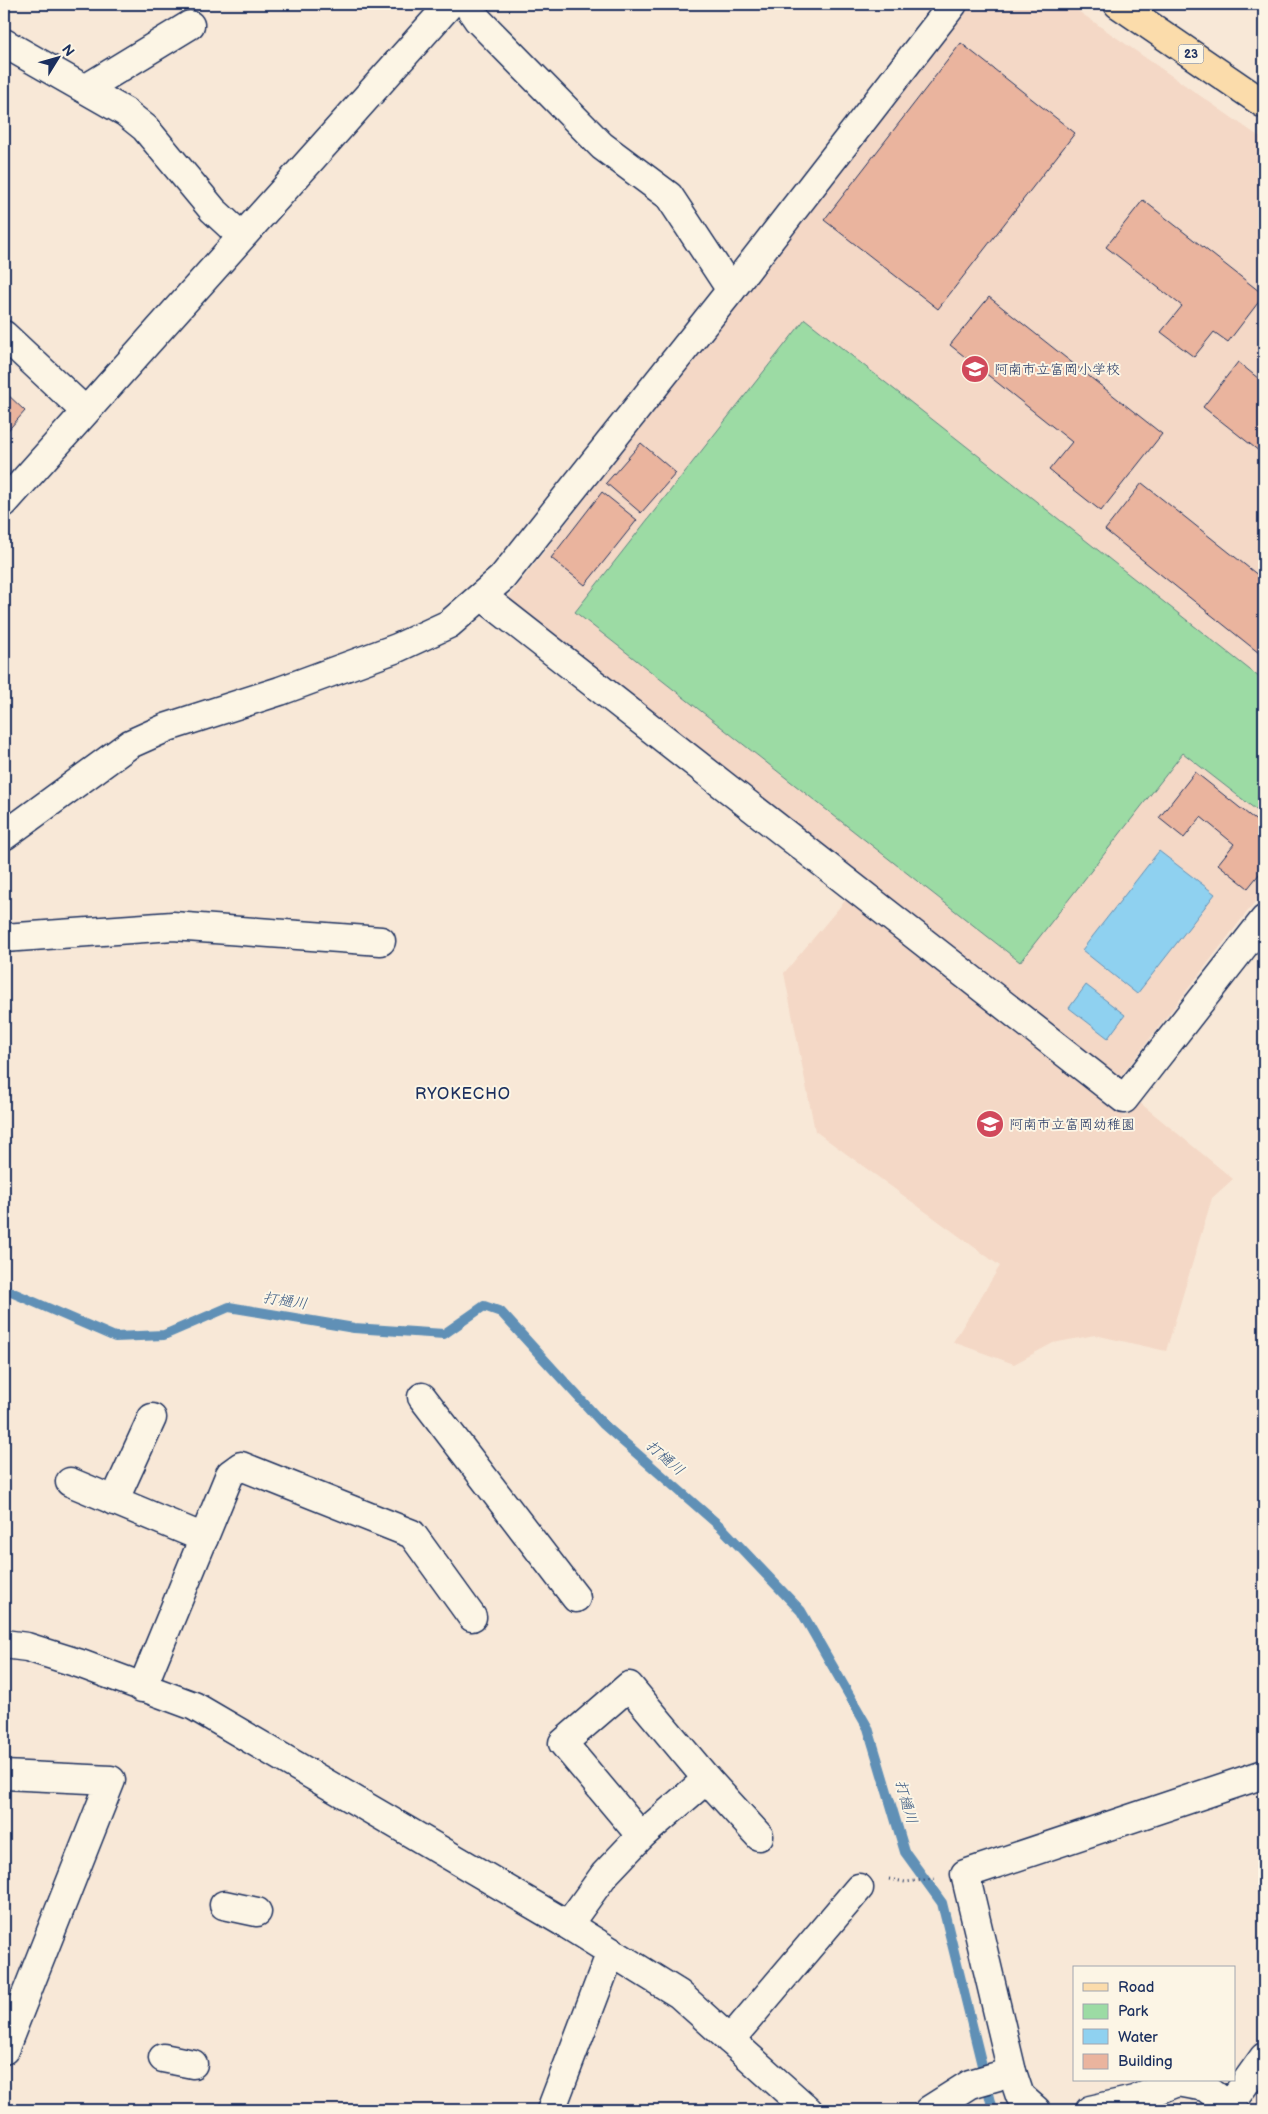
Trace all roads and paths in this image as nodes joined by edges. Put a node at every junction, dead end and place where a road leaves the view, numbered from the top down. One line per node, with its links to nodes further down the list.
1 (450, 4): 9 (street)
2 (467, 4): 10 (street)
3 (953, 4): 10 (street)
4 (1118, 4): 8 (main road, 23)
5 (190, 25): 7 (street)
6 (4, 43): 7 (street)
7 (85, 89): 9 (street)
8 (1261, 96)
9 (241, 236): 12 (street)
10 (731, 290): 14 (street)
11 (4, 335): 12 (street)
12 (85, 411): 13 (street)
13 (4, 503)
14 (482, 596): 15 (street); 16 (street)
15 (4, 836)
16 (1264, 920)
17 (4, 938): 18 (street)
18 (382, 941)
19 (422, 1397): 24 (street)
20 (152, 1418): 22 (street)
21 (70, 1482): 22 (street)
22 (114, 1501): 23 (street)
23 (204, 1538): 25 (street); 27 (street)
24 (576, 1598)
25 (472, 1617)
26 (4, 1644): 27 (street)
27 (142, 1688): 37 (street)
28 (1264, 1774): 33 (street)
29 (4, 1775): 40 (street)
30 (707, 1779): 31 (street); 31 (street); 32 (street)
31 (640, 1836): 37 (street)
32 (759, 1836)
33 (965, 1874): 34 (path); 44 (street)
34 (859, 1888): 39 (street)
35 (224, 1905): 36 (street)
36 (257, 1912)
37 (568, 1925): 38 (street)
38 (612, 1952): 39 (street); 46 (street)
39 (730, 2040): 47 (street)
40 (4, 2050)
41 (1264, 2057): 45 (street)
42 (163, 2058): 43 (street)
43 (193, 2064)
44 (1004, 2074): 48 (street); 49 (street)
45 (1227, 2108): 50 (street)
46 (551, 2110)
47 (808, 2110)
48 (929, 2110)
49 (1036, 2110)
50 (1090, 2110)

